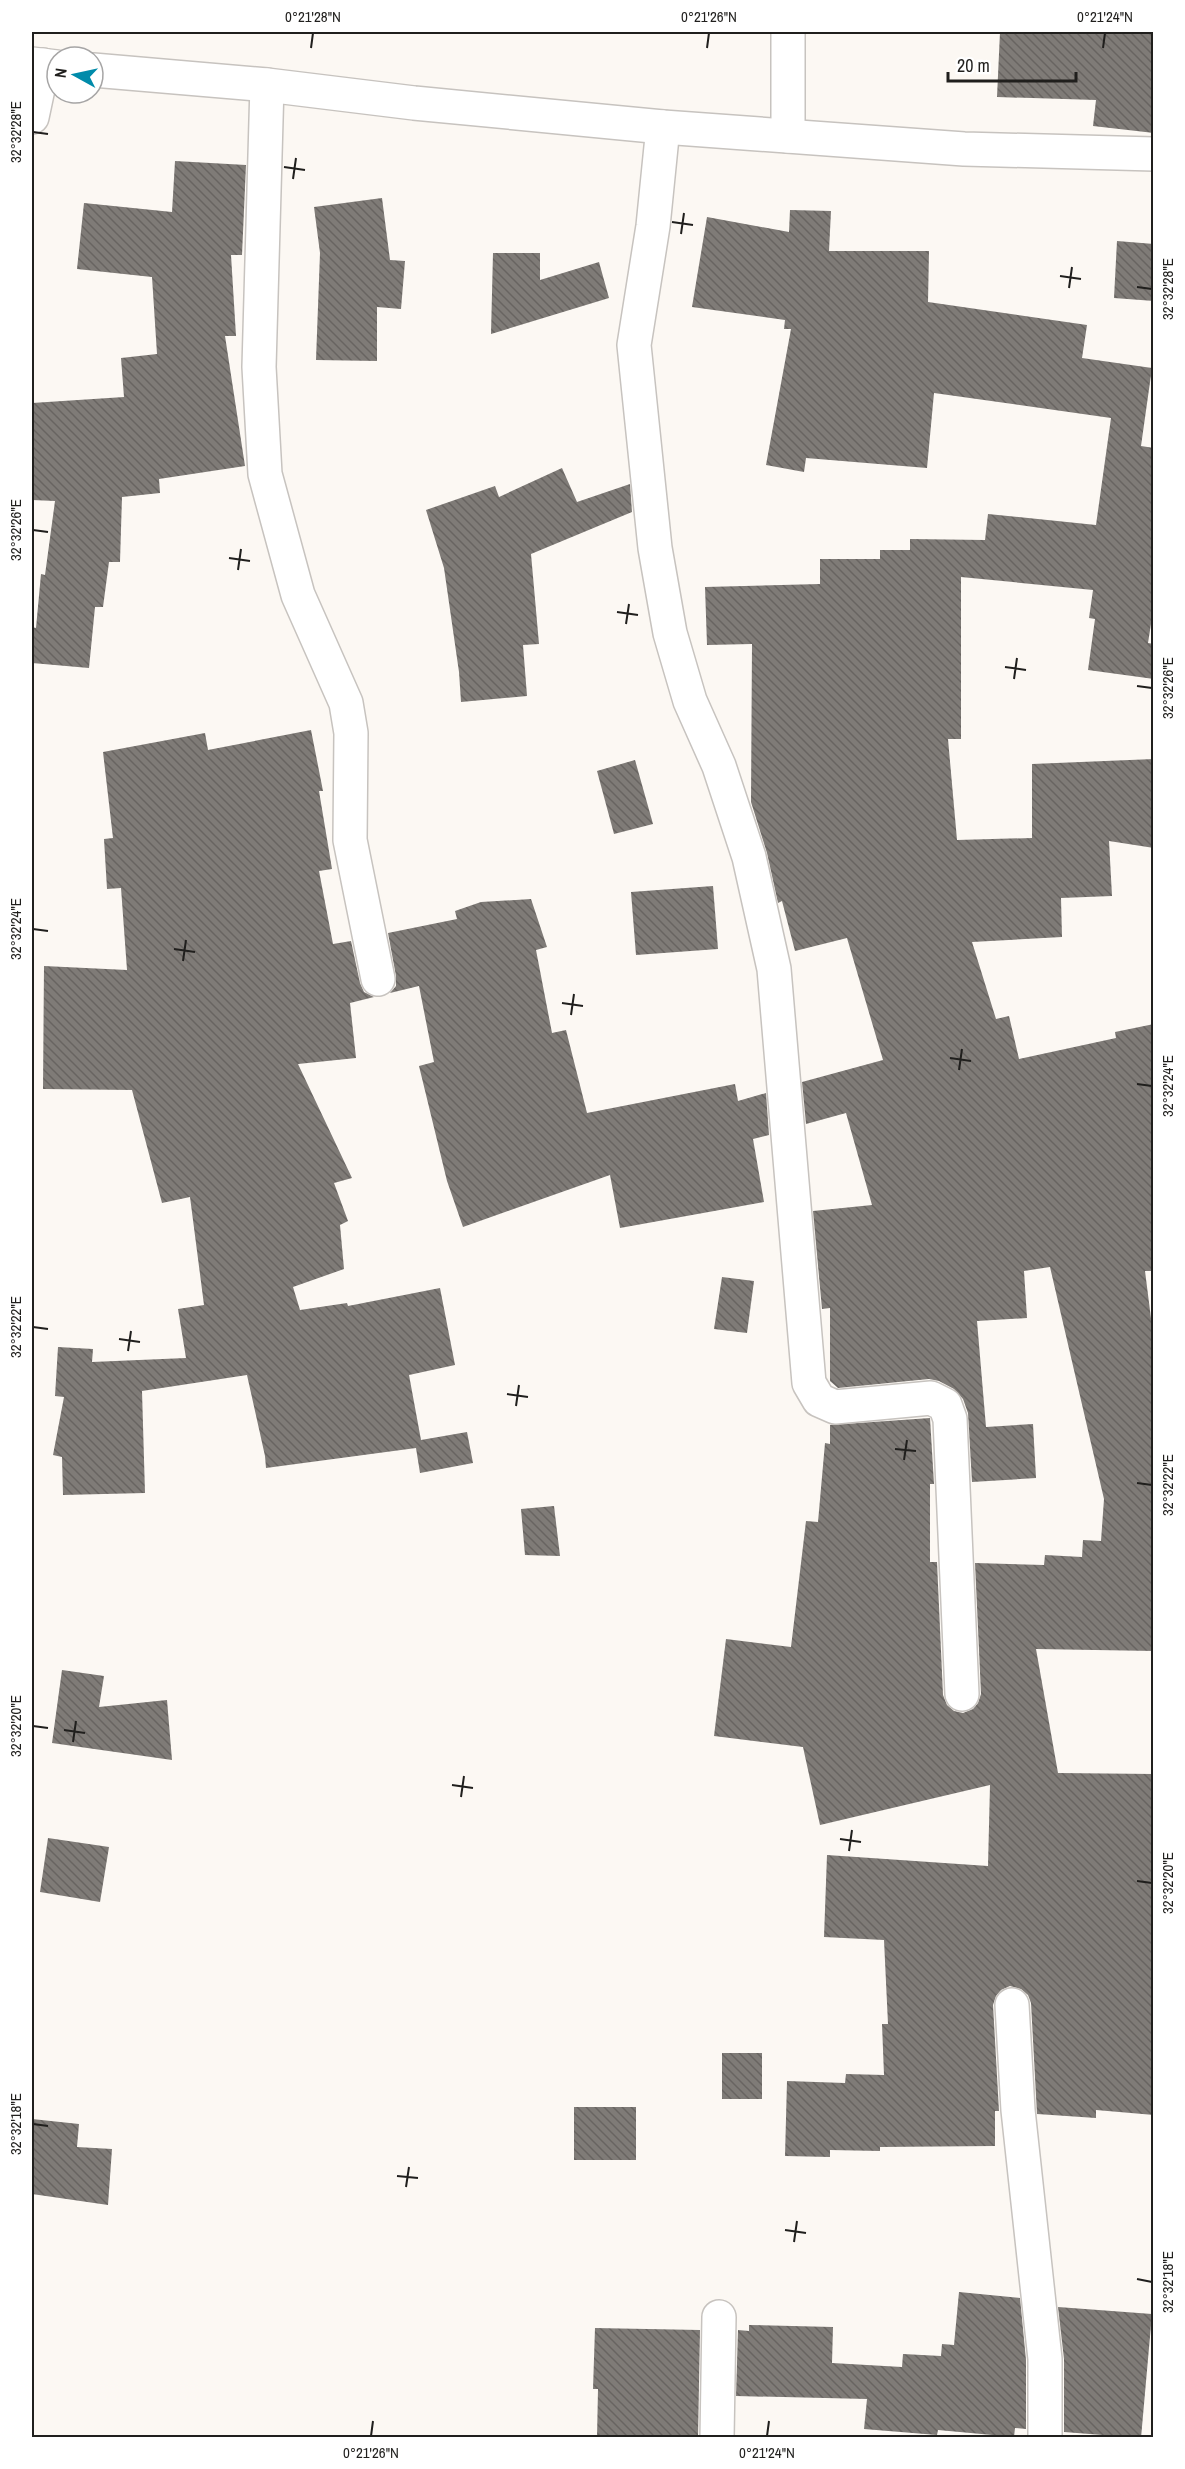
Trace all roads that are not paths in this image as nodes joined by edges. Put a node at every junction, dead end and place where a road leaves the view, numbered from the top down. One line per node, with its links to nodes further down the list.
1 (788, 32): 7 (street)
2 (44, 65): 5 (street)
3 (105, 71): 4 (street)
4 (267, 85): 6 (street); 9 (street)
5 (32, 117)
6 (663, 127): 7 (street); 10 (street)
7 (788, 136): 8 (street)
8 (1154, 154)
9 (378, 979)
10 (962, 1694)
11 (1012, 2005): 14 (street)
12 (719, 2317): 13 (street)
13 (717, 2438)
14 (1045, 2438)

